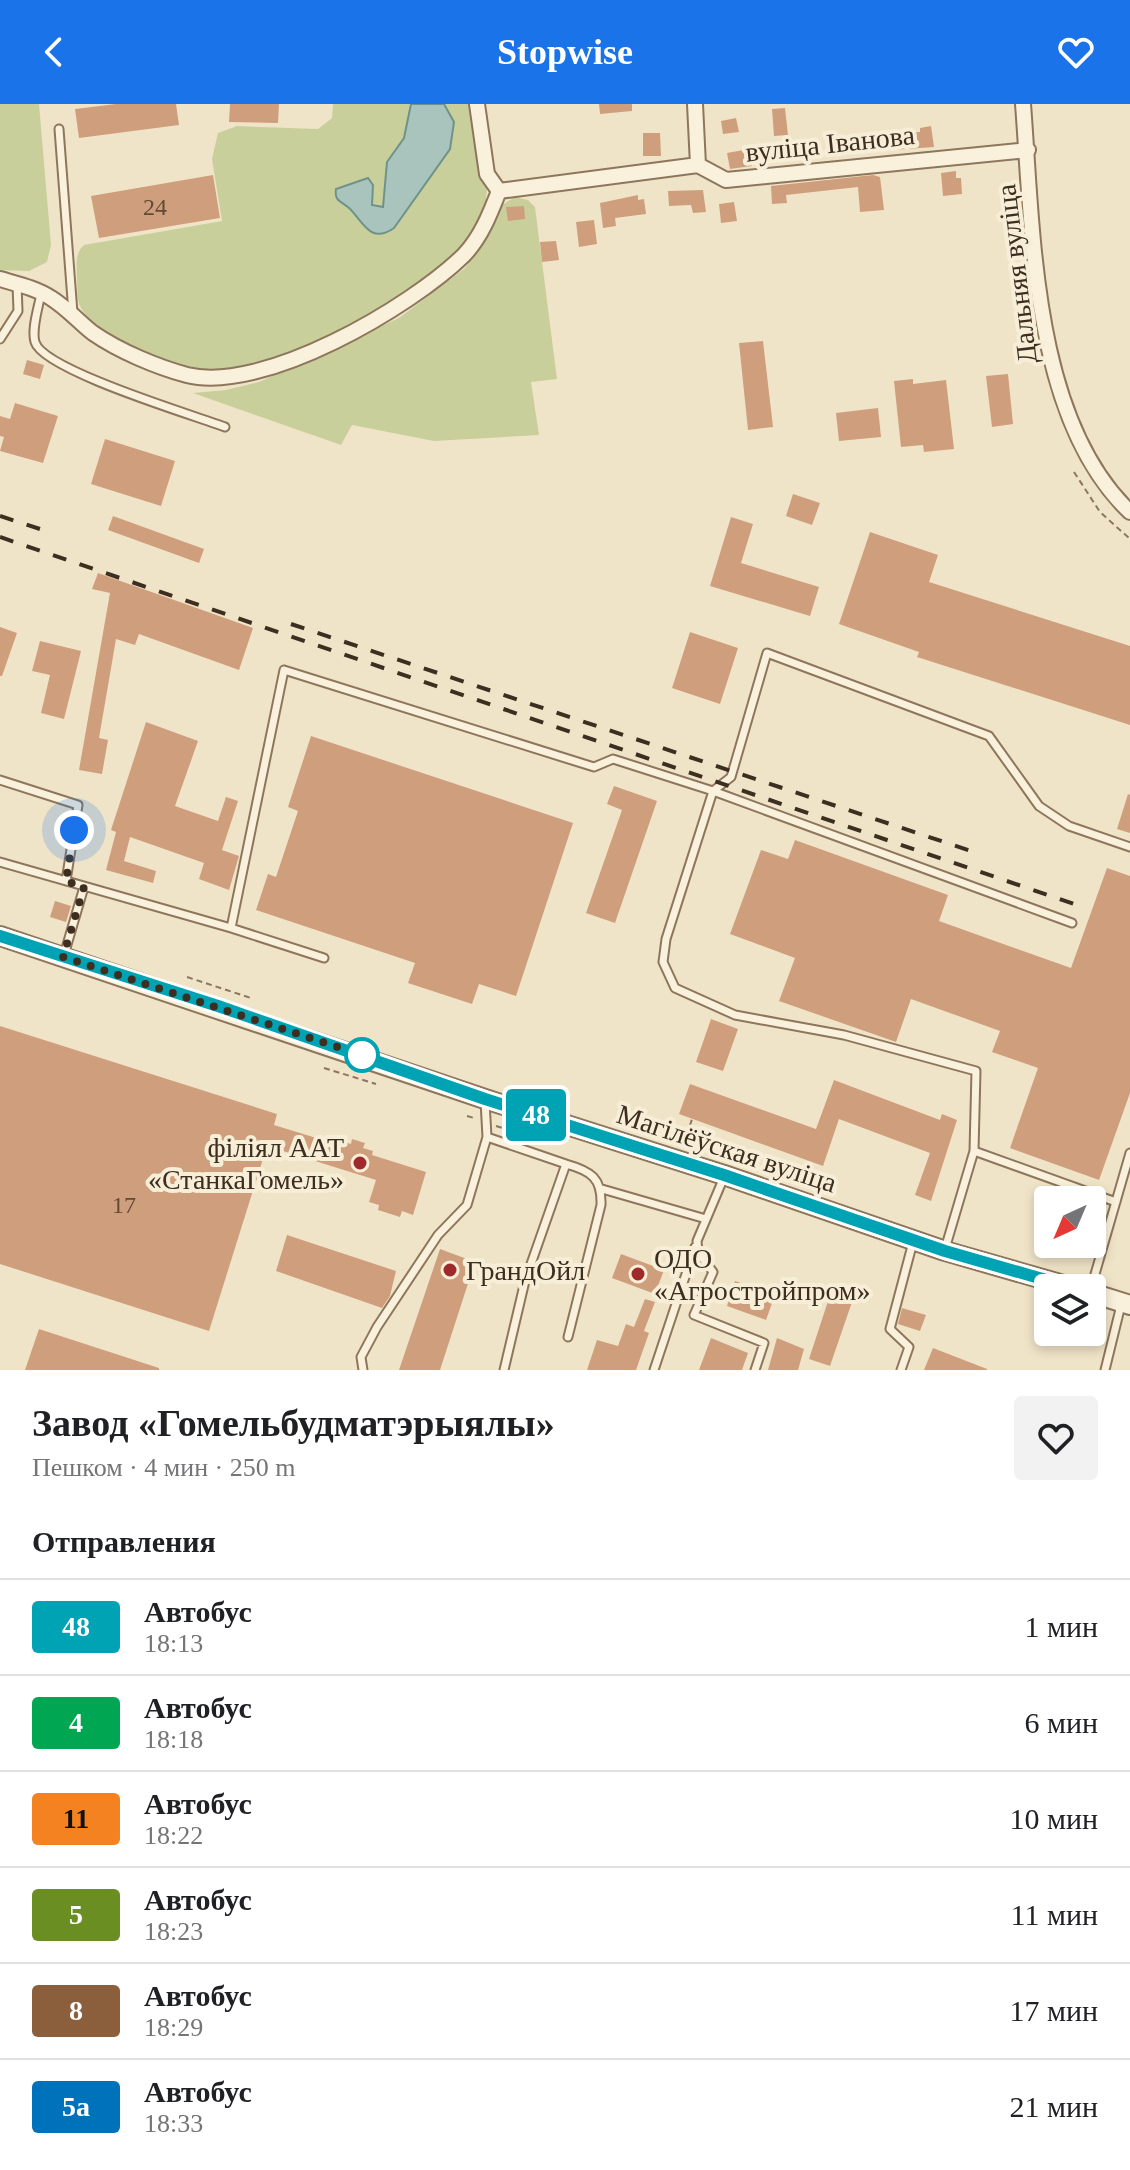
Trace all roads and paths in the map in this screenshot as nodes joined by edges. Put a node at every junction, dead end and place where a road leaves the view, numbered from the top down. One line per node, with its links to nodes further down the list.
1 (477, 104): 7 (street)
2 (695, 104): 6 (street)
3 (1023, 104): 5 (street, Дальняя вуліца)
4 (59, 129): 11 (lane)
5 (1028, 150): 6 (street, вуліца Іванова); 15 (street, Дальняя вуліца)
6 (698, 165): 7 (street, вуліца Іванова)
7 (499, 191): 11 (street)
8 (0, 279): 9 (street)
9 (17, 284): 10 (street); 12 (lane)
10 (41, 293): 11 (street); 13 (lane)
11 (73, 315)
12 (0, 339)
13 (225, 427)
14 (1074, 472): 16 (path)
15 (1130, 512)
16 (1130, 539)
17 (0, 780): 21 (lane)
18 (713, 791): 19 (lane); 23 (lane); 24 (lane); 36 (lane)
19 (1130, 847)
20 (0, 862): 21 (lane)
21 (66, 881): 22 (lane)
22 (84, 887): 24 (lane); 26 (lane)
23 (1072, 923)
24 (231, 928): 27 (lane)
25 (0, 936): 26 (street, Магілёўская вуліца)
26 (63, 957): 32 (street, Магілёўская вуліца)
27 (324, 958)
28 (187, 977): 29 (path)
29 (251, 998)
30 (324, 1068): 31 (path)
31 (376, 1084)
32 (485, 1099): 35 (lane); 39 (street, Магілёўская вуліца)
33 (692, 1119): 34 (path)
34 (687, 1135)
35 (487, 1137): 38 (lane); 51 (lane)
36 (974, 1151): 41 (lane); 45 (lane)
37 (1130, 1153): 41 (lane)
38 (566, 1164): 40 (lane); 52 (lane)
39 (724, 1175): 42 (lane); 43 (street, Магілёўская вуліца)
40 (602, 1189): 42 (lane); 50 (lane)
41 (1116, 1202): 46 (lane)
42 (706, 1219): 44 (lane)
43 (914, 1240): 45 (street, Магілёўская вуліца); 55 (lane)
44 (697, 1241): 53 (lane); 54 (lane)
45 (945, 1251): 47 (street, Магілёўская вуліца)
46 (1097, 1274)
47 (1034, 1277)
48 (1106, 1296): 49 (street)
49 (1126, 1304): 56 (lane)
50 (568, 1337)
51 (363, 1370)
52 (504, 1370)
53 (654, 1370)
54 (755, 1370)
55 (901, 1370)
56 (1105, 1370)

